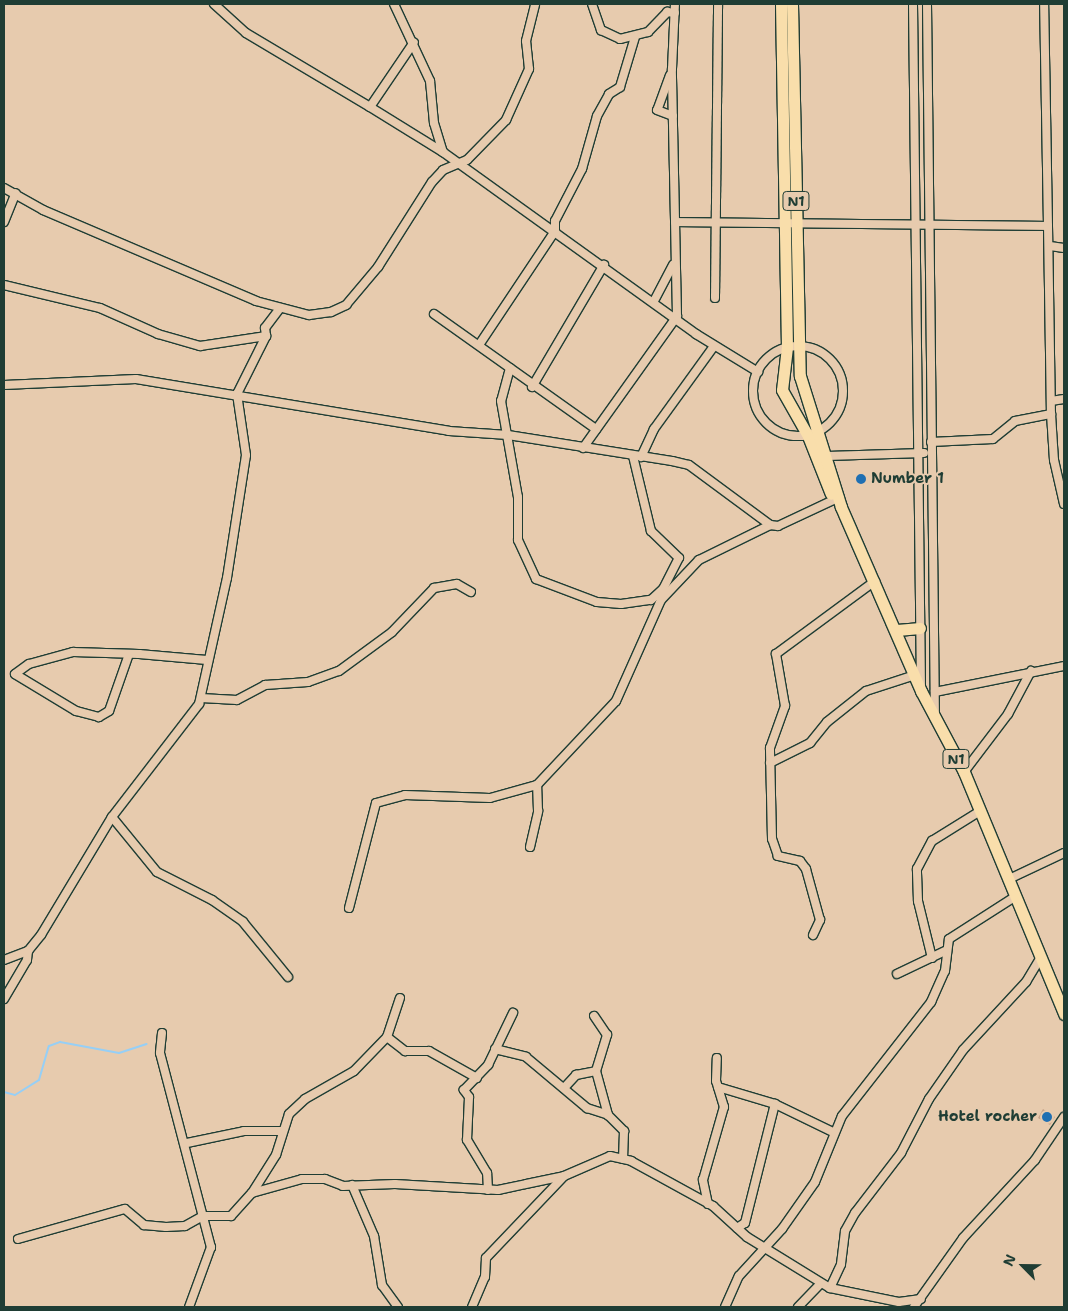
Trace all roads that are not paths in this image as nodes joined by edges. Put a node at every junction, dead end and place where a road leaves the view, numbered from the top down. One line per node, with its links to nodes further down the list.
1 (214, 4): 17 (street)
2 (394, 4): 15 (street)
3 (535, 4): 20 (street)
4 (592, 4): 14 (street)
5 (675, 4): 6 (street); 13 (street)
6 (683, 4)
7 (718, 4): 25 (street)
8 (781, 4): 27 (highway, N1)
9 (793, 4): 26 (highway, N1)
10 (913, 4): 28 (street)
11 (927, 4): 29 (street)
12 (1044, 4): 30 (street)
13 (675, 13): 14 (street); 16 (street)
14 (635, 37): 31 (street)
15 (414, 42): 17 (street); 19 (street)
16 (672, 69): 18 (street); 18 (street)
17 (370, 107): 19 (street)
18 (673, 116): 24 (street)
19 (443, 152): 20 (street)
20 (456, 164): 31 (street); 41 (street)
21 (4, 188): 22 (street)
22 (16, 193): 23 (street); 41 (street)
23 (4, 222)
24 (675, 222): 25 (street); 34 (street)
25 (713, 222): 27 (street); 37 (street)
26 (796, 223): 27 (street); 28 (street); 47 (highway, N1)
27 (784, 224): 47 (highway, N1)
28 (917, 224): 29 (street); 40 (street)
29 (930, 225): 30 (street); 39 (street)
30 (1048, 226): 32 (street)
31 (554, 231): 35 (street); 45 (street)
32 (1050, 246): 33 (street); 59 (street)
33 (1064, 248)
34 (674, 262): 38 (street); 43 (street)
35 (604, 265): 38 (street); 55 (street)
36 (4, 285): 44 (street)
37 (715, 298)
38 (654, 301): 43 (street)
39 (930, 302): 40 (street); 52 (street)
40 (917, 303): 54 (street)
41 (280, 308): 44 (street)
42 (434, 314): 45 (street)
43 (677, 316): 46 (street); 62 (street)
44 (266, 336): 56 (street)
45 (479, 345): 48 (street)
46 (714, 346): 49 (street); 70 (street)
47 (793, 347): 49 (street); 50 (highway, N1); 51 (highway, N1); 63 (street)
48 (510, 368): 55 (street); 64 (street)
49 (758, 372): 65 (street)
50 (800, 376): 51 (highway); 57 (highway, N1)
51 (783, 378): 60 (highway, N1)
52 (930, 385): 54 (street); 66 (street)
53 (4, 386): 56 (street)
54 (918, 386): 68 (street)
55 (532, 387): 62 (street)
56 (237, 394): 64 (street); 82 (street)
57 (806, 398): 60 (highway); 63 (highway, N1)
58 (1064, 398): 59 (street)
59 (1050, 401): 61 (street)
60 (787, 402): 65 (highway, N1)
61 (1051, 414): 66 (street); 75 (street)
62 (596, 429): 67 (street)
63 (819, 431): 65 (street); 71 (highway, N1)
64 (508, 435): 67 (street); 70 (street)
65 (808, 436): 74 (highway, N1)
66 (931, 442): 69 (street)
67 (583, 448): 70 (street)
68 (919, 452): 69 (street); 71 (street); 72 (street)
69 (931, 453): 73 (street)
70 (637, 456): 76 (street)
71 (827, 456): 74 (highway, N1)
72 (920, 491): 73 (street); 79 (street)
73 (932, 491): 86 (street)
74 (838, 501): 76 (street); 77 (highway, N1)
75 (1064, 504)
76 (770, 525): 92 (street)
77 (875, 581): 80 (highway, N1); 90 (street)
78 (472, 592): 88 (street)
79 (920, 628): 80 (highway); 87 (street)
80 (897, 630): 85 (highway, N1)
81 (129, 654): 81 (street); 82 (street)
82 (207, 660): 88 (street)
83 (1064, 666): 84 (street)
84 (1031, 671): 86 (street); 91 (street)
85 (914, 675): 87 (highway, N1); 90 (street)
86 (937, 690): 87 (street); 89 (street)
87 (923, 696): 89 (highway, N1)
88 (201, 698): 94 (street)
89 (935, 720): 91 (highway, N1)
90 (770, 763): 100 (street)
91 (964, 772): 93 (highway, N1)
92 (537, 785): 95 (street); 99 (street)
93 (980, 811): 97 (highway, N1); 103 (street)
94 (112, 817): 101 (street); 107 (street)
95 (530, 847)
96 (1064, 853): 97 (street)
97 (1009, 879): 98 (highway, N1)
98 (1016, 896): 102 (street); 104 (highway, N1)
99 (349, 908)
100 (813, 935)
101 (28, 951): 105 (street); 109 (street)
102 (945, 951): 103 (street); 125 (street)
103 (932, 958): 106 (street)
104 (1040, 959): 111 (highway, N1); 138 (street)
105 (4, 960)
106 (897, 974)
107 (288, 977)
108 (400, 998): 114 (street)
109 (4, 999)
110 (513, 1013): 115 (street)
111 (1064, 1014)
112 (594, 1016): 117 (street)
113 (162, 1033): 126 (street)
114 (387, 1037): 118 (street); 124 (street)
115 (495, 1049): 118 (street); 120 (street)
116 (717, 1058): 119 (street)
117 (596, 1071): 120 (street); 122 (street)
118 (477, 1078): 130 (street)
119 (718, 1087): 121 (street); 132 (street)
120 (564, 1088): 122 (street)
121 (775, 1104): 125 (street); 134 (street)
122 (608, 1115): 127 (street)
123 (1064, 1116): 139 (street)
124 (282, 1131): 126 (street); 131 (street)
125 (833, 1132): 136 (street)
126 (187, 1143): 133 (street)
127 (623, 1159): 128 (street); 132 (street)
128 (564, 1176): 130 (street); 142 (street)
129 (352, 1185): 130 (street); 131 (street); 141 (street)
130 (488, 1190)
131 (252, 1193): 133 (street)
132 (708, 1204): 134 (street)
133 (203, 1216): 135 (street); 140 (street)
134 (737, 1228): 136 (street)
135 (18, 1240)
136 (762, 1248): 137 (street); 143 (street)
137 (821, 1283): 138 (street); 144 (street)
138 (830, 1288): 139 (street)
139 (921, 1299): 145 (street)
140 (189, 1307)
141 (398, 1307)
142 (472, 1307)
143 (725, 1307)
144 (798, 1307)
145 (914, 1307)

